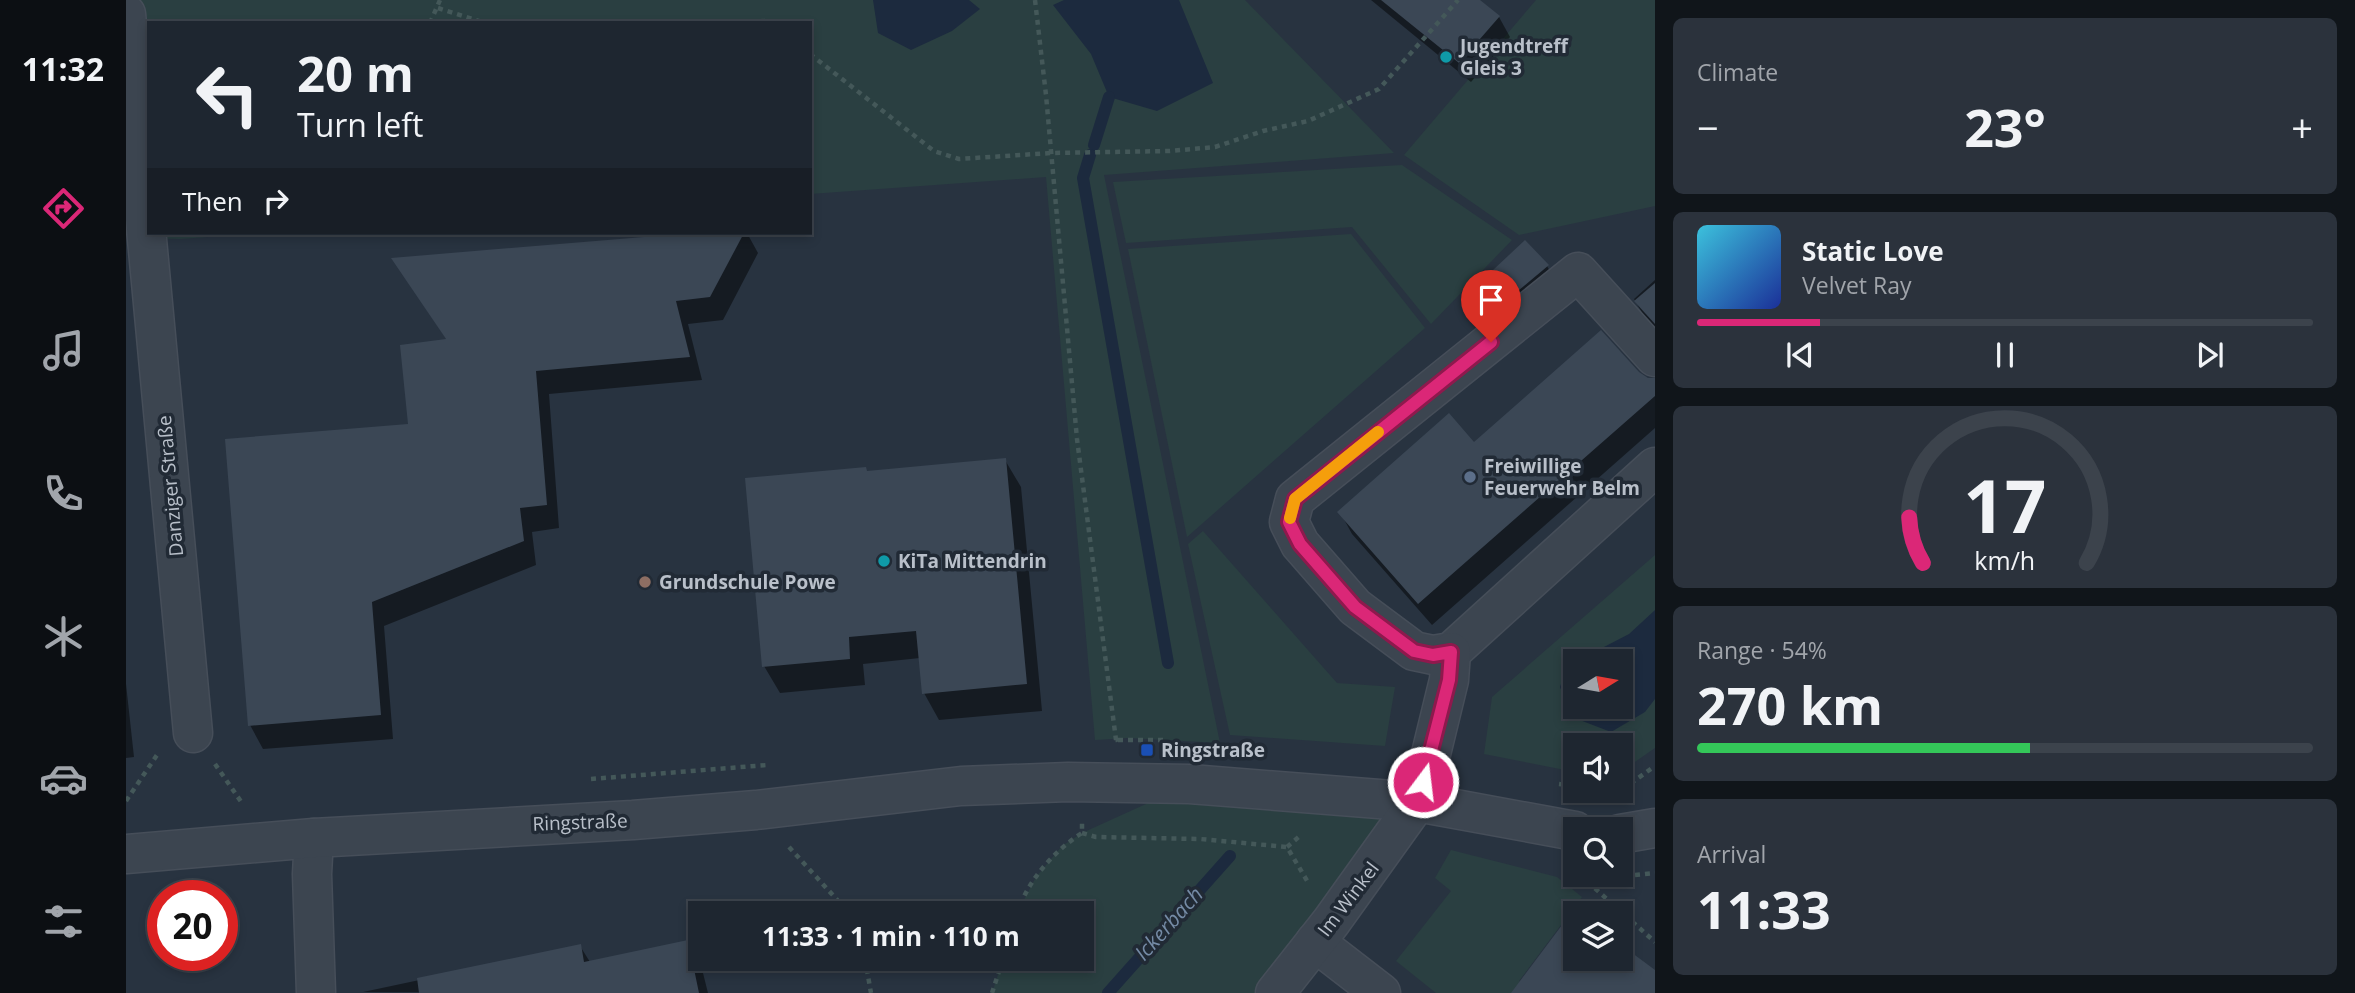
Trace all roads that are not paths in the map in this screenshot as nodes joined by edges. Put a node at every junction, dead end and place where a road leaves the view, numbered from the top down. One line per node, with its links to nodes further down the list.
1 (126, 14): 2 (street, Danziger Straße)
2 (136, 240): 6 (street, Danziger Straße)
3 (1655, 357): 5 (street)
4 (1655, 467): 5 (street)
5 (1451, 652): 7 (street, Im Winkel)
6 (193, 733)
7 (1417, 802): 9 (street, Ringstraße); 11 (street, Ringstraße); 13 (street, Im Winkel)
8 (1655, 828): 10 (street)
9 (1563, 829)
10 (1633, 832)
11 (314, 838): 12 (street, Ringstraße); 14 (street)
12 (126, 854)
13 (1323, 932): 15 (street, Im Winkel); 16 (street)
14 (316, 993)
15 (1275, 993)
16 (1381, 993)

